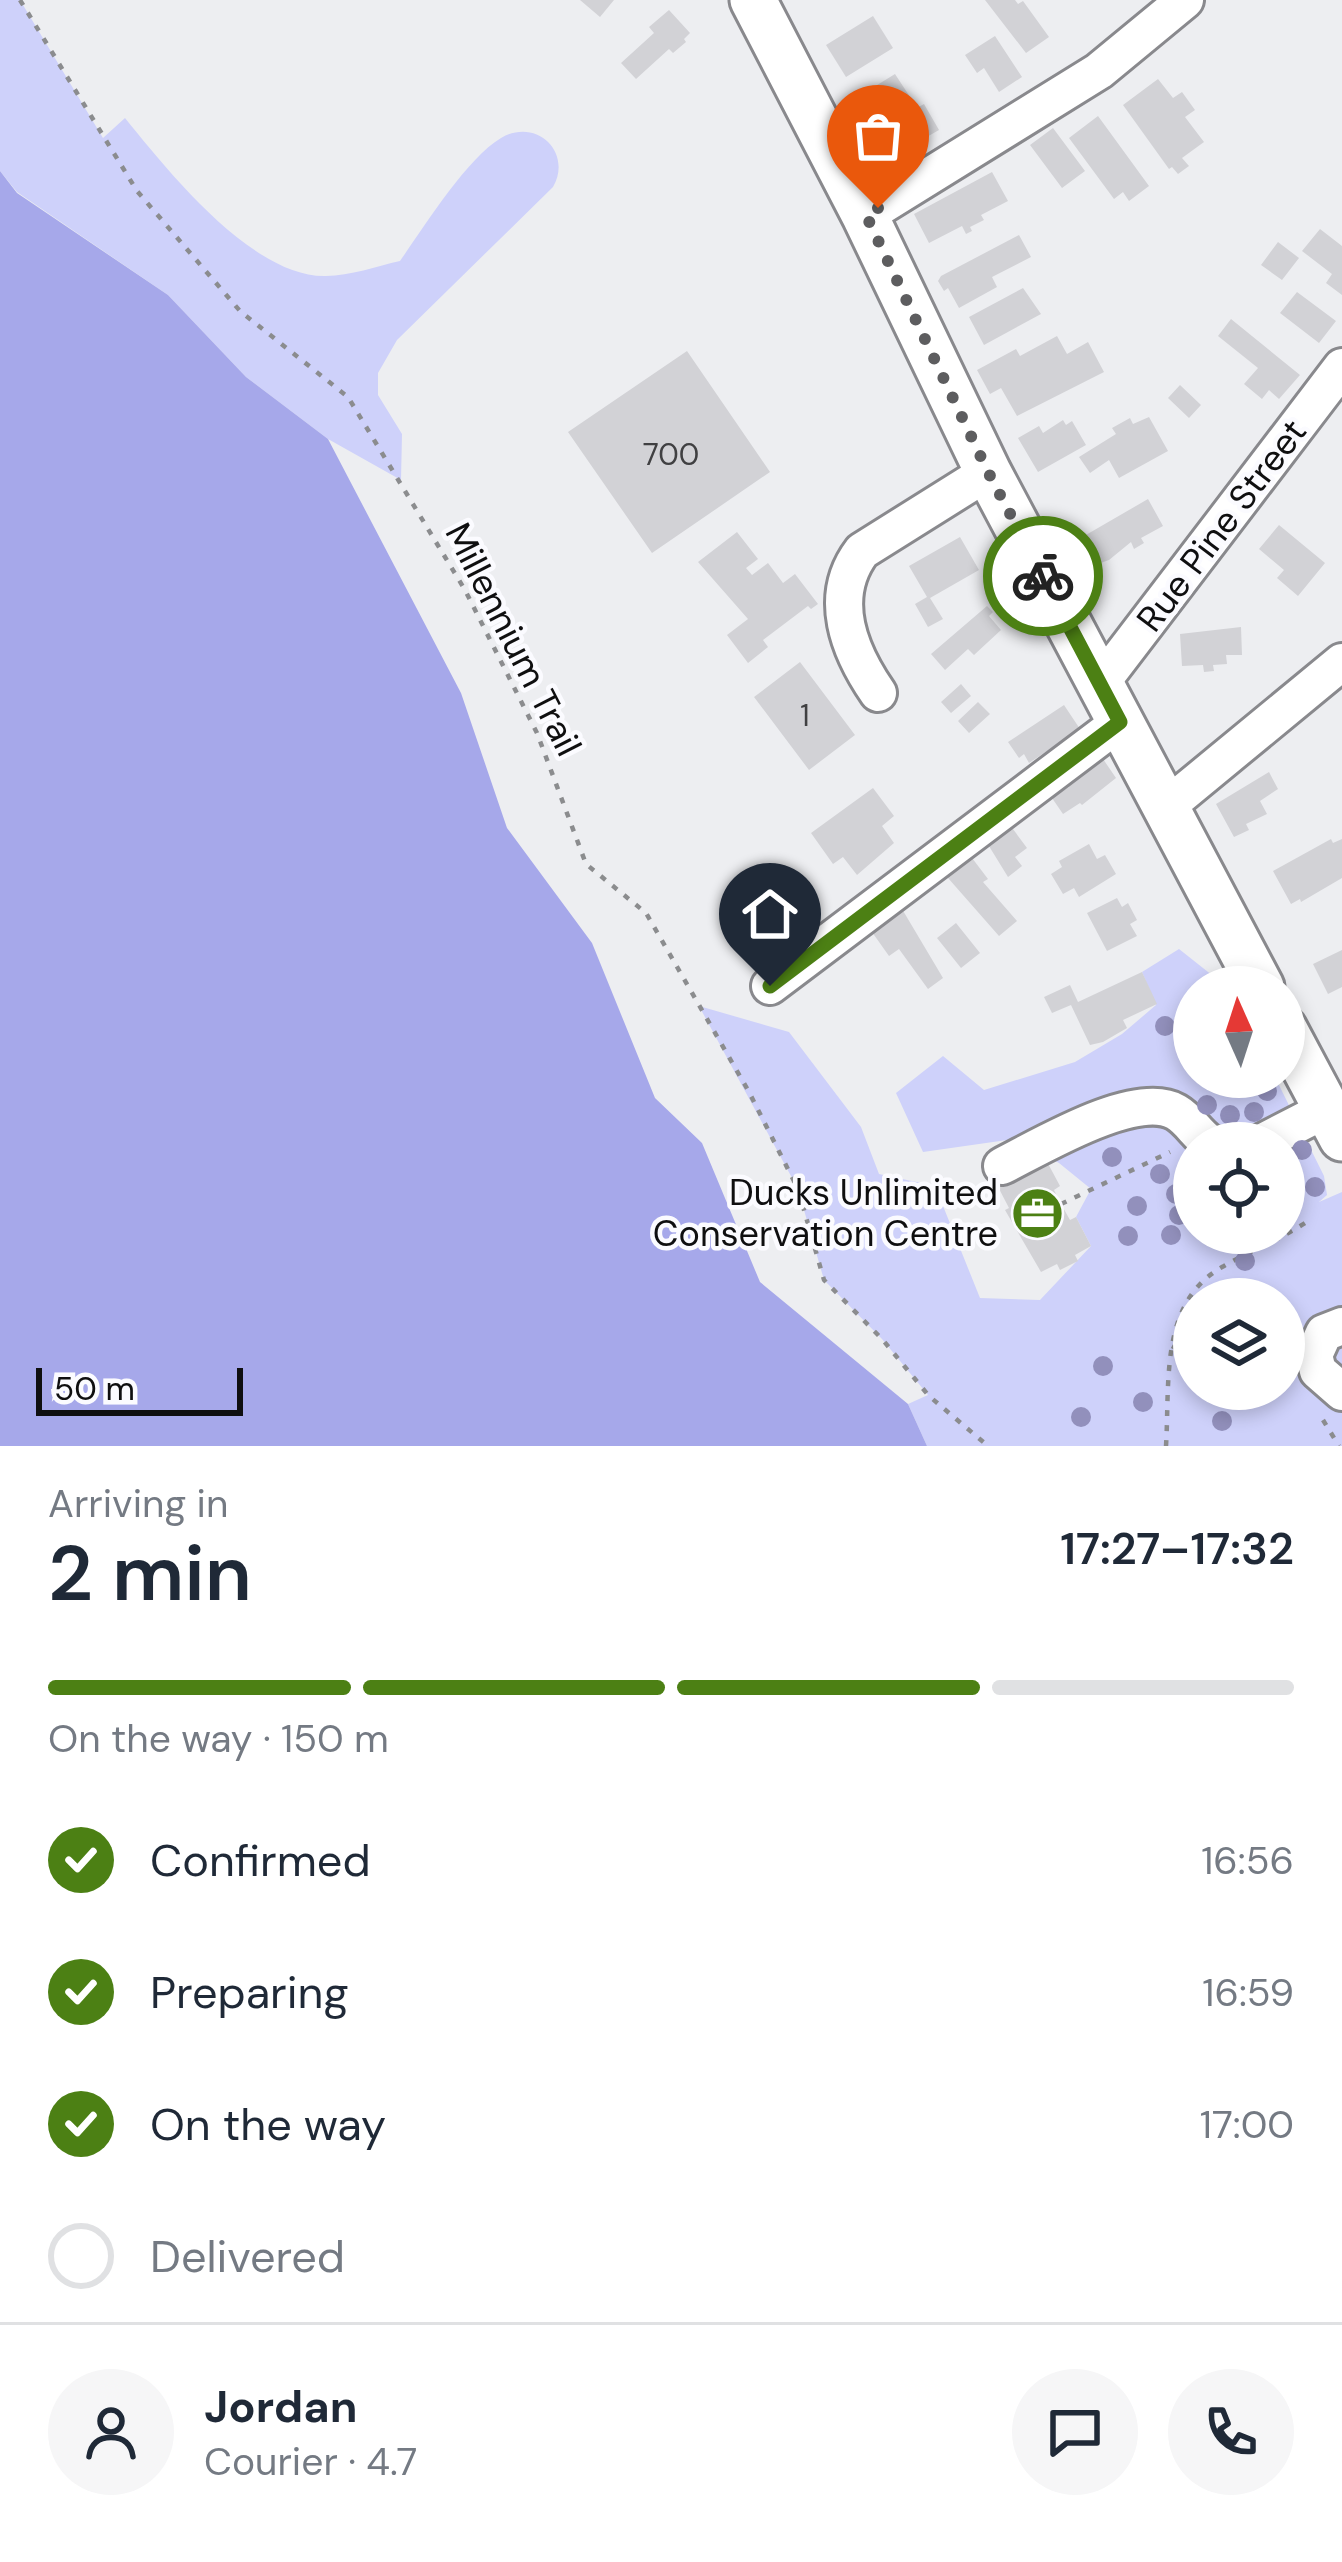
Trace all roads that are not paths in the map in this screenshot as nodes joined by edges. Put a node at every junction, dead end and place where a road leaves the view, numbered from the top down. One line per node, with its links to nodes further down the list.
1 (752, 0): 3 (main road)
2 (1185, 0): 3 (street)
3 (866, 215): 5 (main road)
4 (1342, 367): 8 (street, Rue Pine Street)
5 (988, 472): 7 (street); 8 (main road)
6 (1342, 662): 9 (street)
7 (878, 693)
8 (1110, 703): 9 (main road); 11 (street, Rue Pine Street)
9 (1166, 807): 10 (main road)
10 (1251, 966)
11 (770, 986)
12 (1305, 1069): 14 (main road)
13 (1186, 1122): 15 (street)
14 (1334, 1124)
15 (1002, 1166)
16 (1342, 1326): 17 (street)
17 (1342, 1392)

